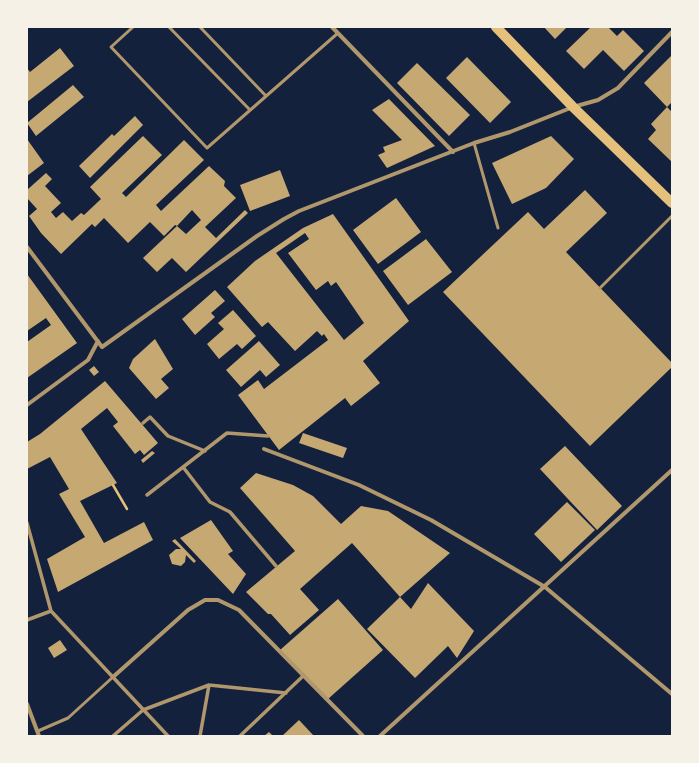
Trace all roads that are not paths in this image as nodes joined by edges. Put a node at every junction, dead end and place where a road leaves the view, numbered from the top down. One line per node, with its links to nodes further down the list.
1 (133, 27): 10 (lane)
2 (170, 27): 10 (lane)
3 (200, 27): 8 (lane)
4 (332, 27): 7 (street)
5 (496, 27): 9 (main road)
6 (672, 32): 9 (street)
7 (338, 33): 8 (lane); 12 (street)
8 (266, 96): 10 (lane)
9 (573, 107): 11 (street); 13 (main road)
10 (250, 110)
11 (474, 143): 12 (street); 15 (lane)
12 (453, 152): 18 (street)
13 (672, 203)
14 (672, 216): 17 (lane)
15 (498, 228)
16 (27, 247): 18 (street)
17 (600, 288)
18 (98, 341): 19 (street)
19 (27, 405)
20 (143, 423): 23 (street)
21 (268, 436): 23 (street)
22 (264, 449): 29 (street)
23 (205, 451): 24 (street)
24 (183, 467): 26 (street); 28 (street)
25 (672, 470): 29 (street)
26 (147, 495)
27 (27, 523): 30 (street)
28 (276, 566)
29 (545, 587): 36 (street); 46 (street)
30 (51, 611): 31 (street); 32 (street)
31 (27, 620)
32 (113, 677): 38 (street); 39 (lane); 45 (street)
33 (302, 678): 35 (street)
34 (209, 685): 35 (street); 38 (street); 43 (street)
35 (286, 693): 44 (street)
36 (672, 694)
37 (27, 704): 39 (street)
38 (143, 710): 41 (street); 42 (street)
39 (38, 731): 40 (street)
40 (39, 736)
41 (113, 736)
42 (168, 736)
43 (200, 736)
44 (240, 736)
45 (363, 736)
46 (380, 736)

